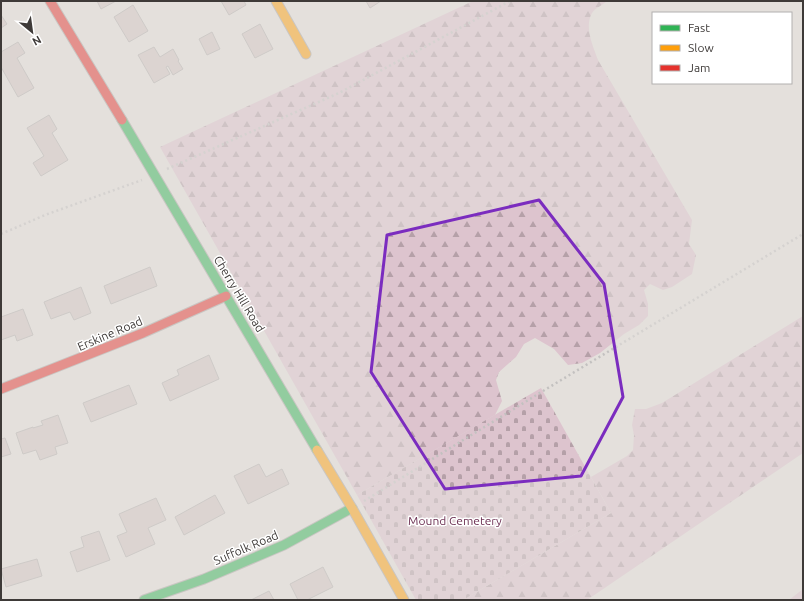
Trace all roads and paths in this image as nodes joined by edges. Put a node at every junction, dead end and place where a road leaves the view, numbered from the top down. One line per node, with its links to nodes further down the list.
1 (50, 1): 5 (street, Cherry Hill Road)
2 (276, 1): 4 (street)
3 (510, 1): 5 (path)
4 (306, 54)
5 (155, 175): 6 (path); 8 (street, Cherry Hill Road)
6 (1, 234)
7 (803, 234): 10 (path)
8 (226, 296): 9 (street, Erskine Road); 10 (street, Cherry Hill Road)
9 (1, 389)
10 (352, 508): 11 (street, Suffolk Road); 12 (street, Cherry Hill Road)
11 (144, 600)
12 (404, 600)

